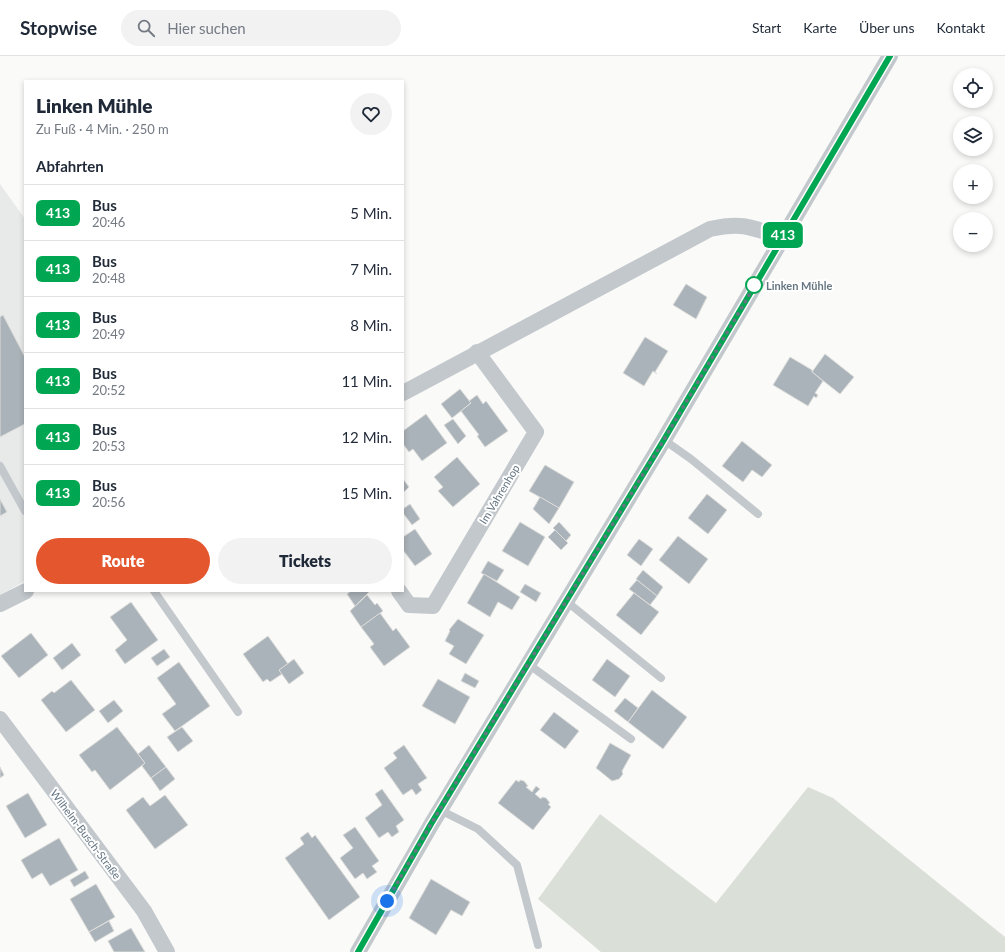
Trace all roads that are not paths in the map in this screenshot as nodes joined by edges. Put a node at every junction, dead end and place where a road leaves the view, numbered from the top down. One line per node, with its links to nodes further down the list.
1 (890, 56): 2 (street)
2 (782, 238): 3 (street); 5 (street)
3 (477, 352): 4 (street); 11 (street, Im Vahrenhop)
4 (404, 392)
5 (664, 440): 8 (lane); 12 (street)
6 (0, 466): 7 (lane)
7 (24, 509)
8 (758, 514)
9 (24, 592): 13 (street)
10 (155, 592): 16 (lane)
11 (400, 592)
12 (566, 601): 14 (street); 15 (lane)
13 (0, 604)
14 (528, 664): 18 (lane); 19 (street)
15 (661, 678)
16 (238, 712)
17 (0, 718): 21 (street, Wilhelm-Busch-Straße)
18 (631, 739)
19 (440, 810): 20 (lane); 22 (street)
20 (538, 945)
21 (167, 952)
22 (358, 952)

